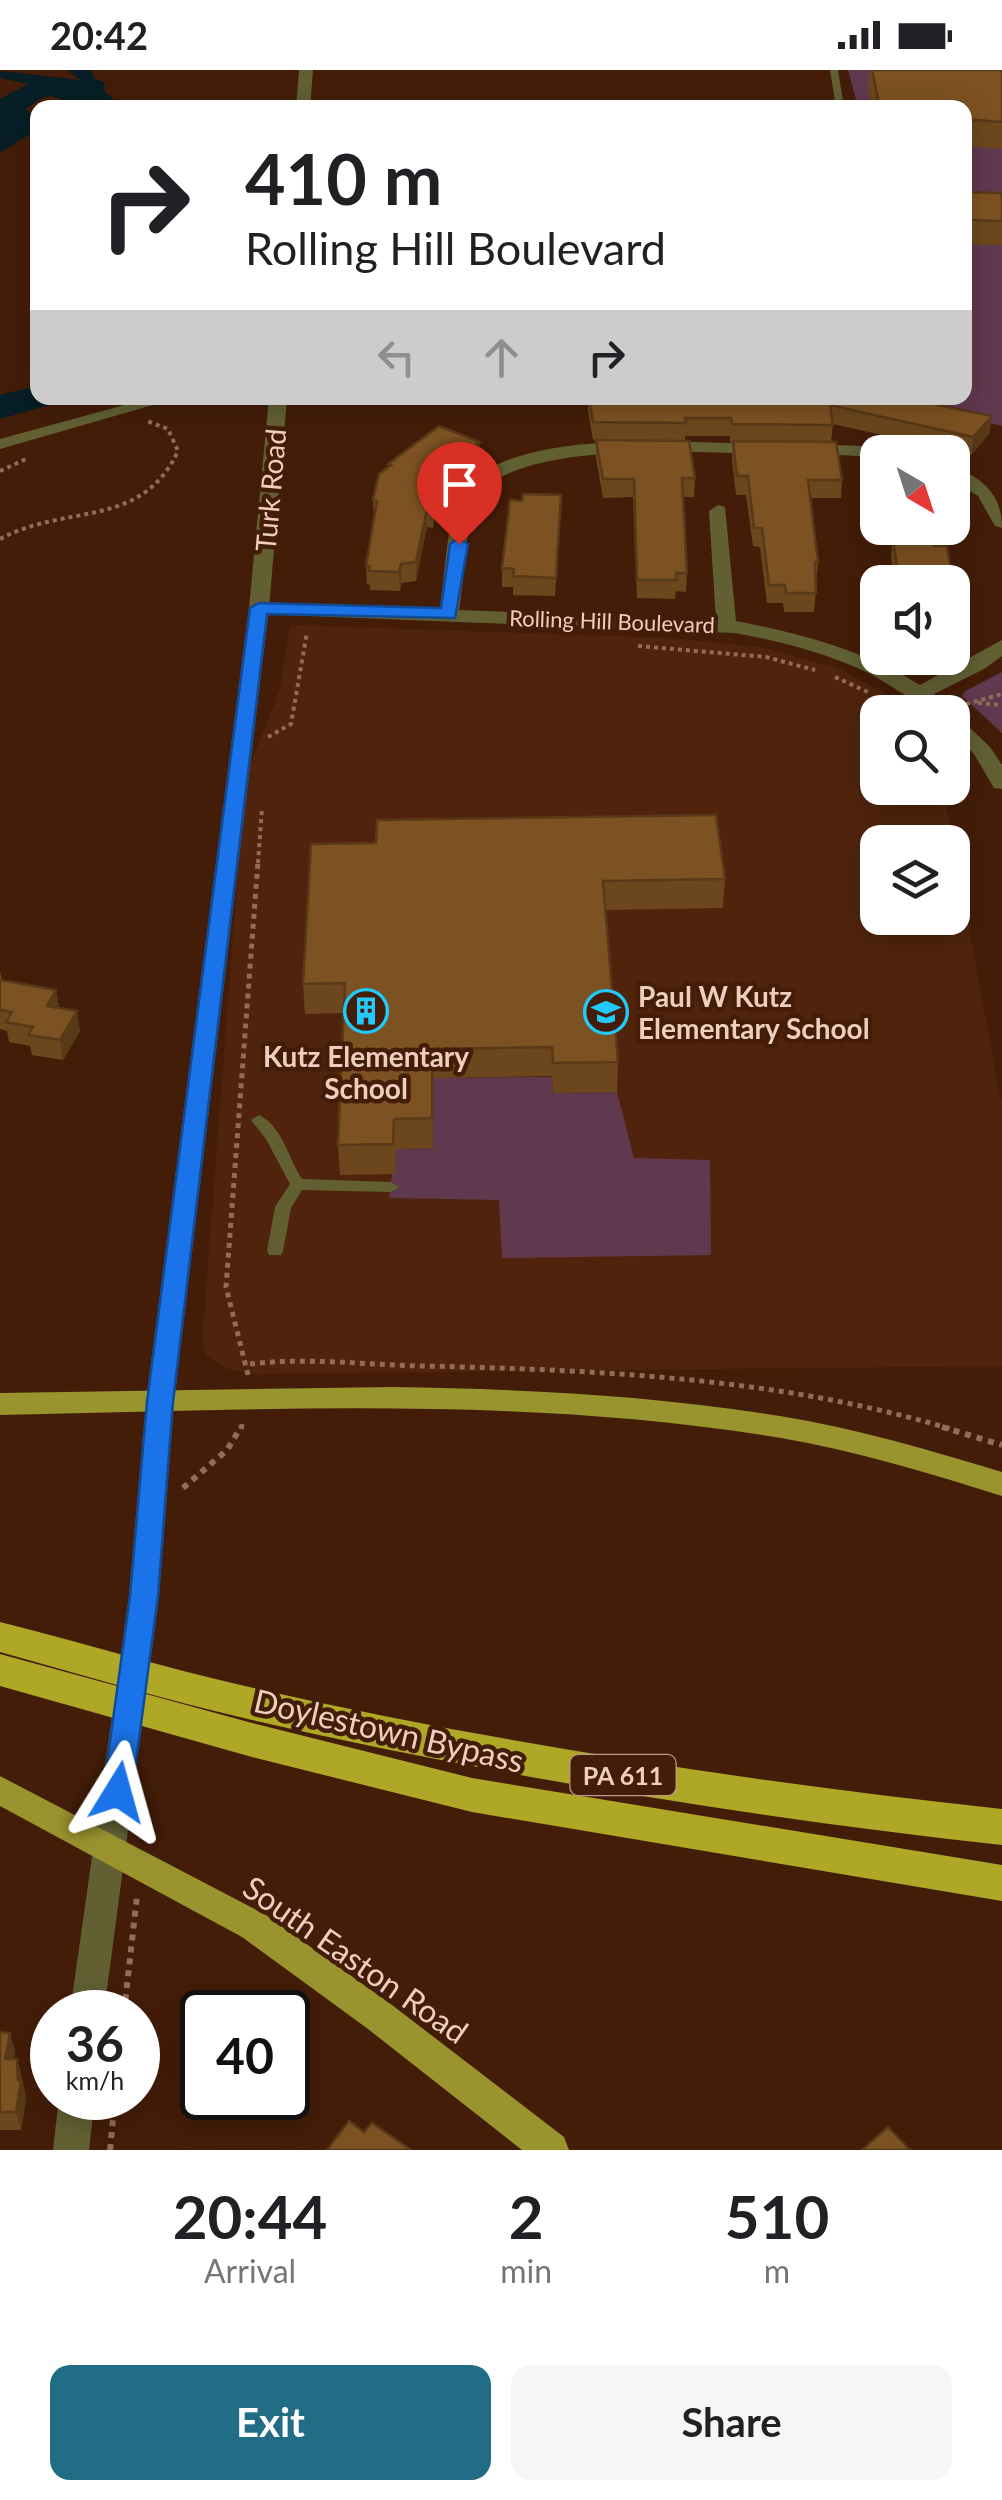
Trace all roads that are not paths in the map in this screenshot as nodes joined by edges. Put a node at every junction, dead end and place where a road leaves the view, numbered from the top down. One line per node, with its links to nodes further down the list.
1 (306, 70): 3 (street)
2 (834, 70): 4 (lane)
3 (304, 100)
4 (839, 100)
5 (142, 405): 7 (street)
6 (277, 405): 12 (street, Turk Road)
7 (0, 444)
8 (860, 452): 13 (street)
9 (970, 483): 11 (street)
10 (718, 510): 14 (street)
11 (1002, 522)
12 (259, 608): 13 (street, Rolling Hill Boulevard); 24 (street, Turk Road)
13 (449, 614): 14 (street, Rolling Hill Boulevard)
14 (726, 626): 16 (street, Rolling Hill Boulevard)
15 (1002, 646): 16 (street)
16 (921, 692): 17 (street, Rolling Hill Boulevard)
17 (925, 695)
18 (970, 738): 19 (street, Rolling Hill Boulevard)
19 (1002, 784)
20 (259, 1120): 21 (lane)
21 (298, 1184): 22 (lane); 23 (lane)
22 (391, 1187)
23 (274, 1252)
24 (160, 1402): 25 (main road); 26 (main road); 32 (street, Turk Road)
25 (0, 1404)
26 (1002, 1484)
27 (5, 1655): 28 (highway, Doylestown Bypass / PA 611)
28 (250, 1722): 30 (highway, Doylestown Bypass / PA 611); 31 (highway, Doylestown Bypass / PA 611)
29 (0, 1790): 35 (main road, South Easton Road)
30 (1002, 1828)
31 (1002, 1884)
32 (90, 1990)
33 (74, 2120): 34 (street)
34 (71, 2150)
35 (551, 2150)

